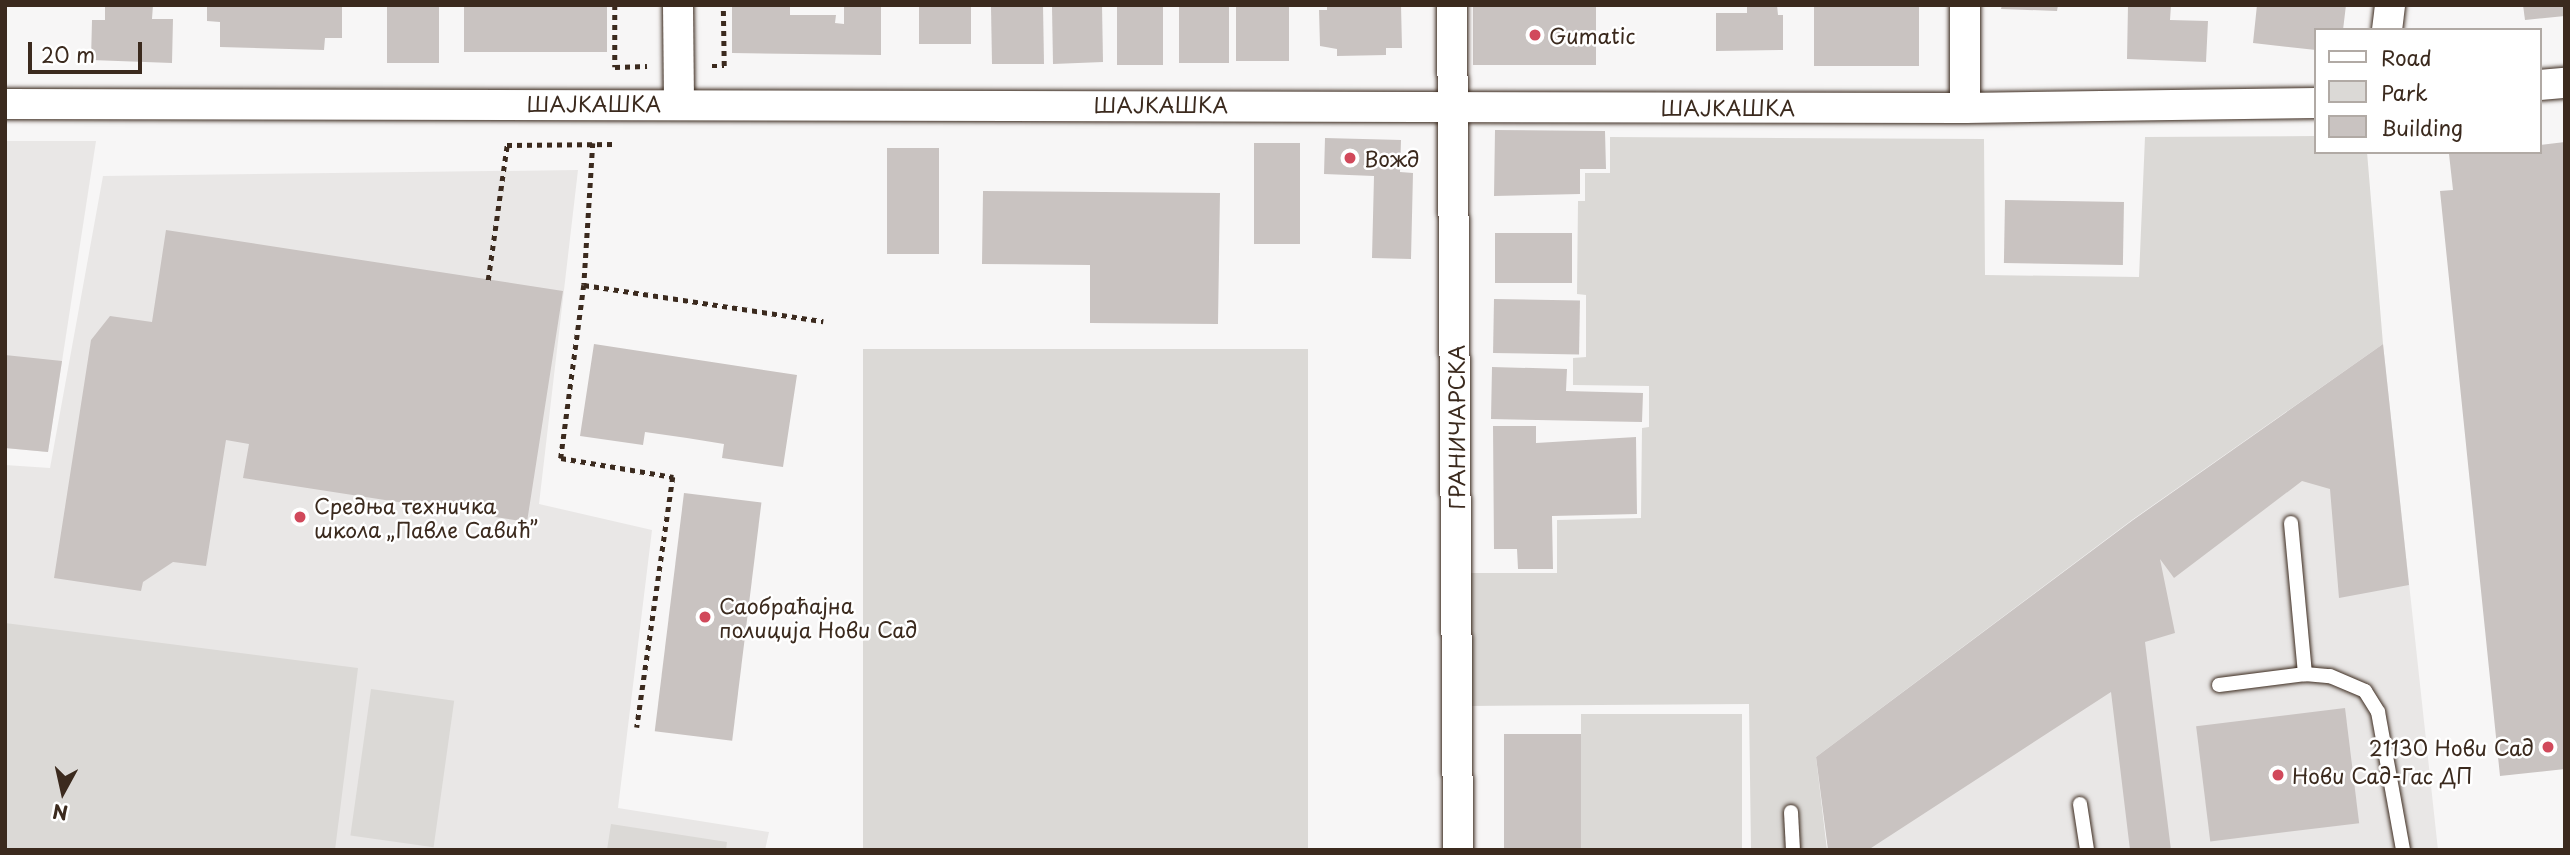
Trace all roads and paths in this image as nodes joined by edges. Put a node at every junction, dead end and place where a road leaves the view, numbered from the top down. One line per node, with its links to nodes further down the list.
1 (615, 5): 8 (path)
2 (678, 5): 12 (street)
3 (723, 5): 9 (path)
4 (1452, 5): 15 (street, ГРАНИЧАРСКА)
5 (1965, 5): 16 (street)
6 (2390, 5): 7 (street)
7 (2387, 28)
8 (615, 66)
9 (724, 66)
10 (2565, 83): 11 (street)
11 (2542, 85)
12 (679, 103): 14 (street, ШАЈКАШКА); 15 (street, ШАЈКАШКА)
13 (2314, 103): 16 (street, ШАЈКАШКА)
14 (5, 104)
15 (1454, 106): 16 (street, ШАЈКАШКА); 28 (street, ГРАНИЧАРСКА)
16 (1965, 107)
17 (593, 143): 18 (path); 19 (path); 20 (path)
18 (614, 144)
19 (488, 280)
20 (584, 285): 21 (path); 25 (path)
21 (823, 321)
22 (2291, 523): 23 (lane)
23 (2305, 674): 24 (lane); 31 (lane)
24 (2219, 685)
25 (637, 726)
26 (2080, 804): 30 (lane)
27 (1791, 811): 29 (lane)
28 (1458, 850)
29 (1793, 850)
30 (2087, 850)
31 (2403, 850)

